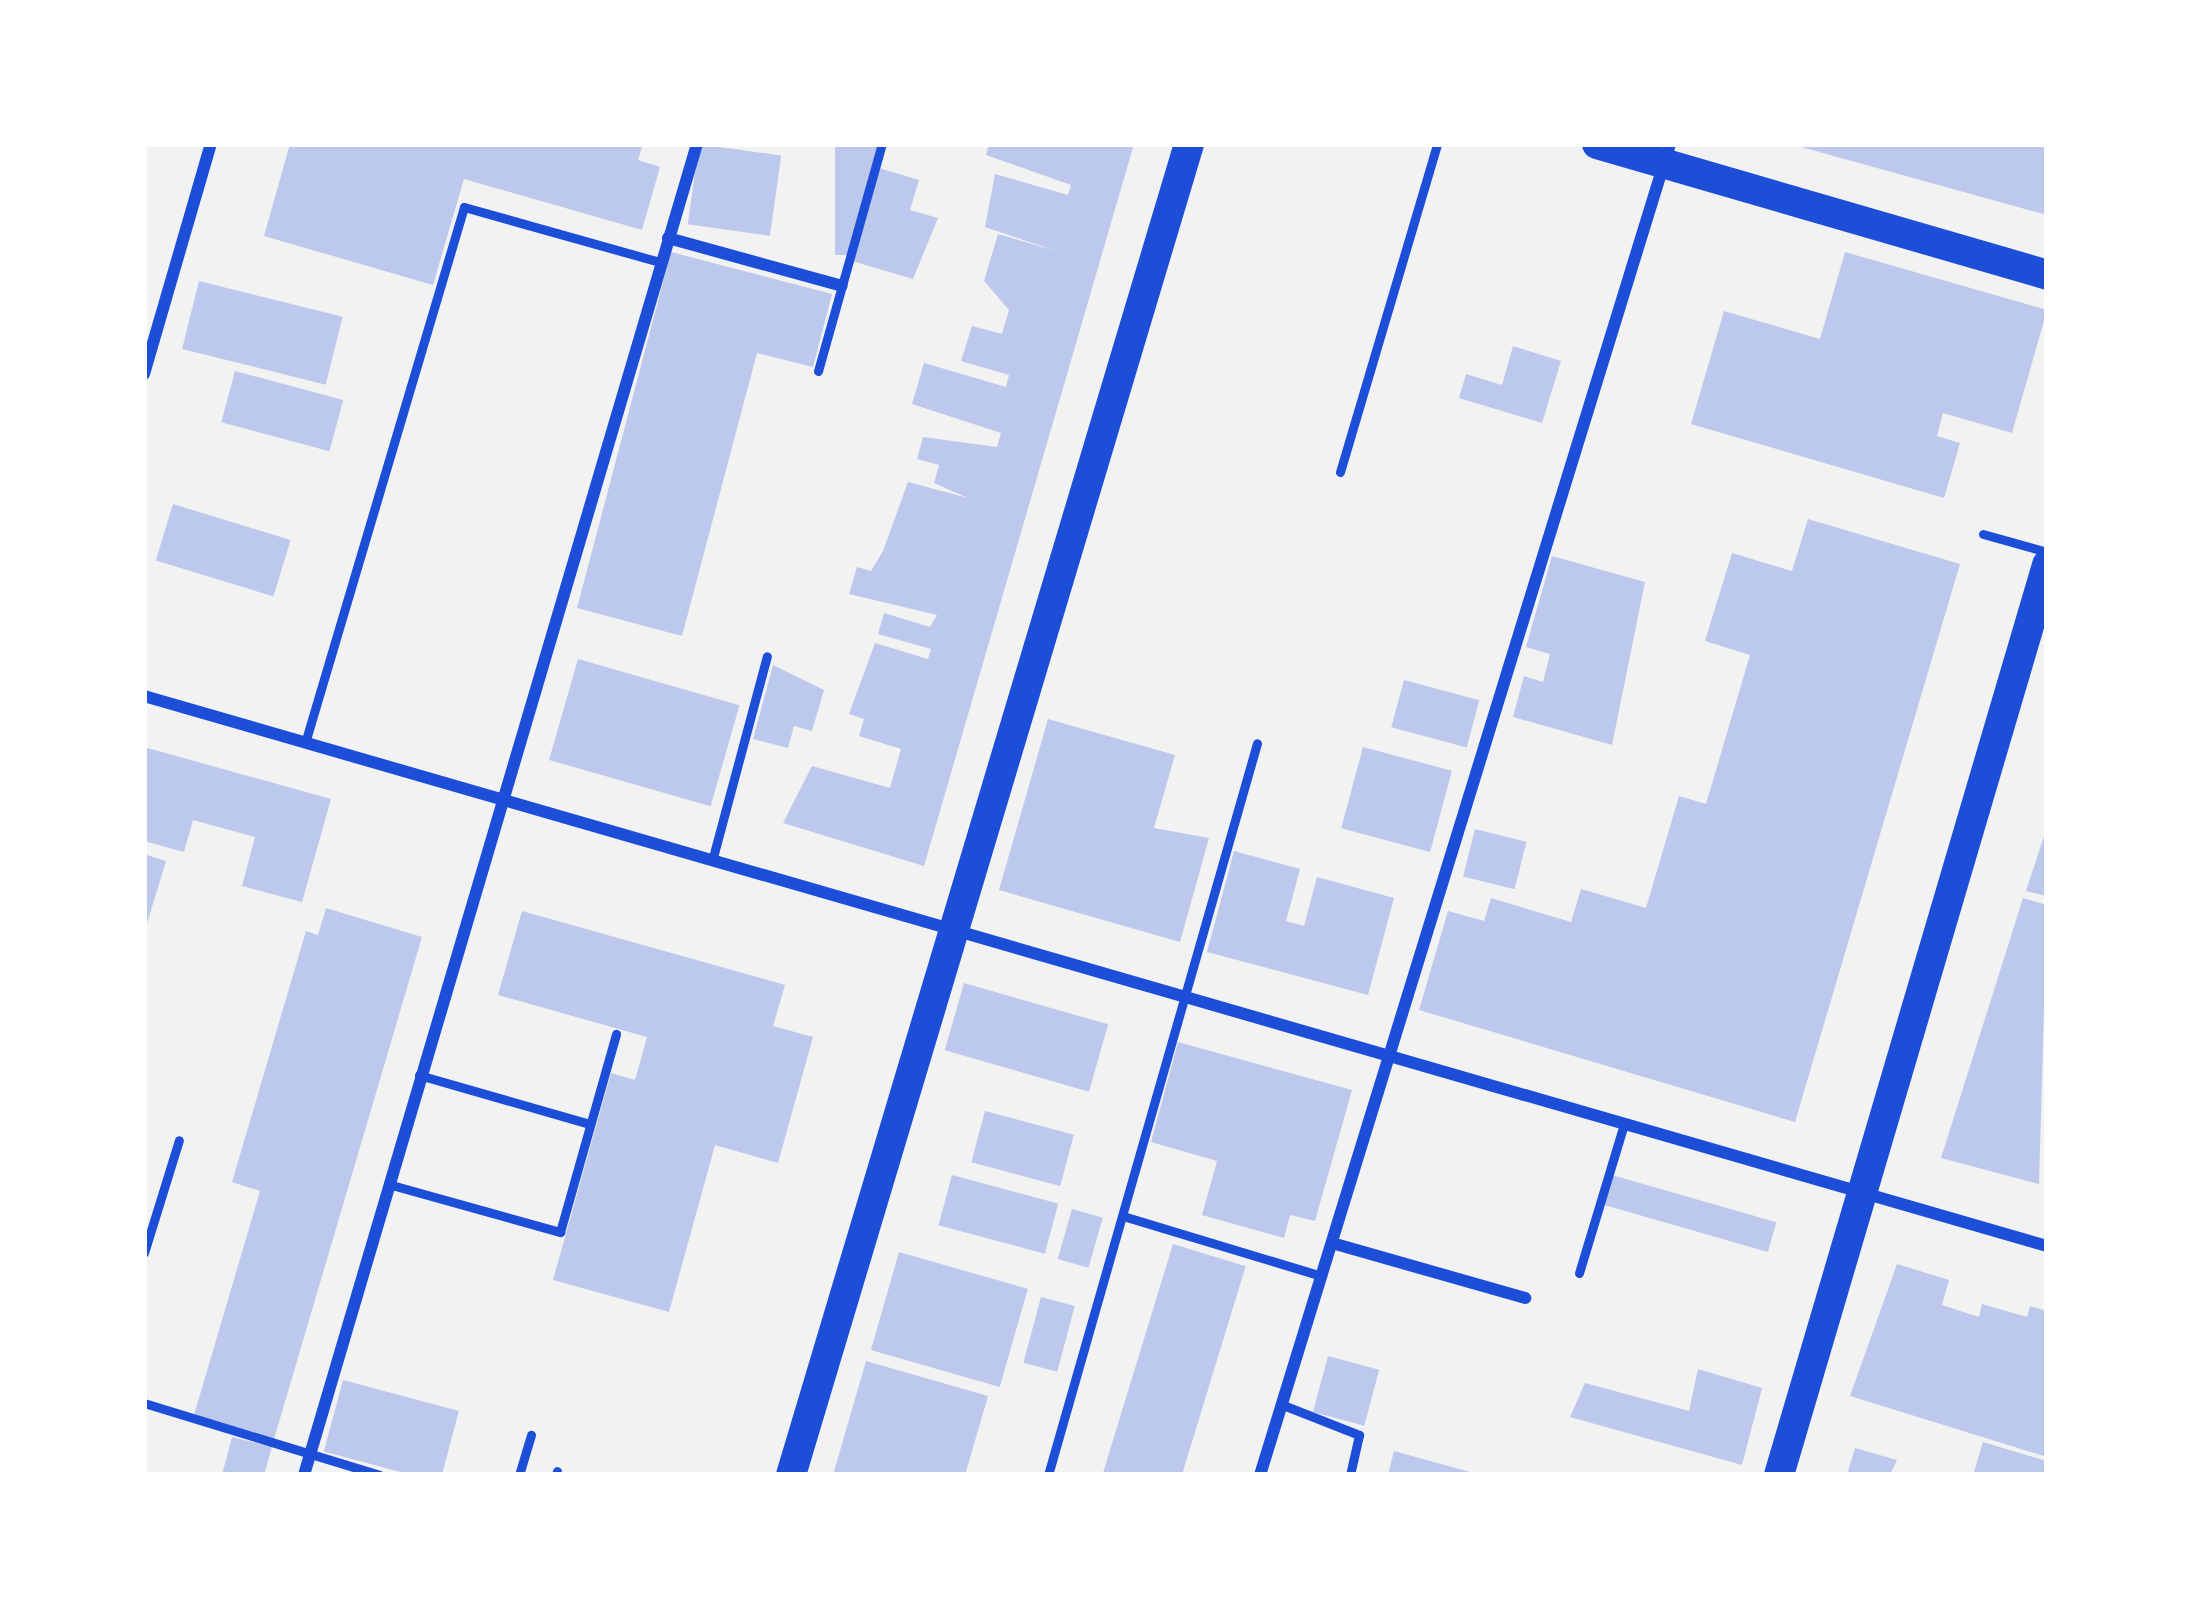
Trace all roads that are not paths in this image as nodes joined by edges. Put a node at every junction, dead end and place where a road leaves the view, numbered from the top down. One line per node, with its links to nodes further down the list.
1 (211, 144): 13 (street)
2 (698, 144): 8 (street)
3 (883, 144): 11 (lane)
4 (1189, 144): 24 (main road)
5 (1437, 144): 14 (lane)
6 (1597, 144): 7 (main road)
7 (1667, 154): 10 (main road); 27 (street)
8 (668, 238): 9 (street); 11 (street)
9 (660, 262): 20 (lane); 22 (street)
10 (2047, 275)
11 (842, 286): 12 (lane)
12 (818, 370)
13 (144, 374)
14 (1340, 472)
15 (1983, 534): 16 (lane)
16 (2047, 552)
17 (2047, 565): 33 (main road)
18 (767, 656): 23 (lane)
19 (144, 696): 20 (street)
20 (305, 742): 22 (street)
21 (1256, 743): 25 (lane)
22 (499, 798): 23 (street); 28 (street)
23 (712, 861): 24 (street)
24 (951, 929): 25 (street); 48 (main road)
25 (1186, 997): 27 (street); 34 (lane)
26 (616, 1034): 29 (lane)
27 (1394, 1057): 30 (street); 35 (street)
28 (419, 1075): 29 (lane); 32 (street)
29 (590, 1124): 32 (lane)
30 (1624, 1124): 33 (street); 38 (lane)
31 (179, 1141): 37 (lane)
32 (388, 1184): 44 (street)
33 (1862, 1192): 36 (street); 52 (main road)
34 (1124, 1216): 39 (lane); 49 (lane)
35 (1332, 1244): 39 (street); 40 (street)
36 (2047, 1246)
37 (144, 1253)
38 (1579, 1273)
39 (1322, 1276): 42 (street)
40 (1526, 1298)
41 (144, 1403): 44 (lane)
42 (1282, 1405): 50 (street); 51 (lane)
43 (531, 1435): 47 (lane)
44 (311, 1452): 45 (street); 46 (lane)
45 (304, 1475)
46 (380, 1475)
47 (519, 1475)
48 (790, 1475)
49 (1048, 1475)
50 (1260, 1475)
51 (1349, 1475)
52 (1779, 1475)

